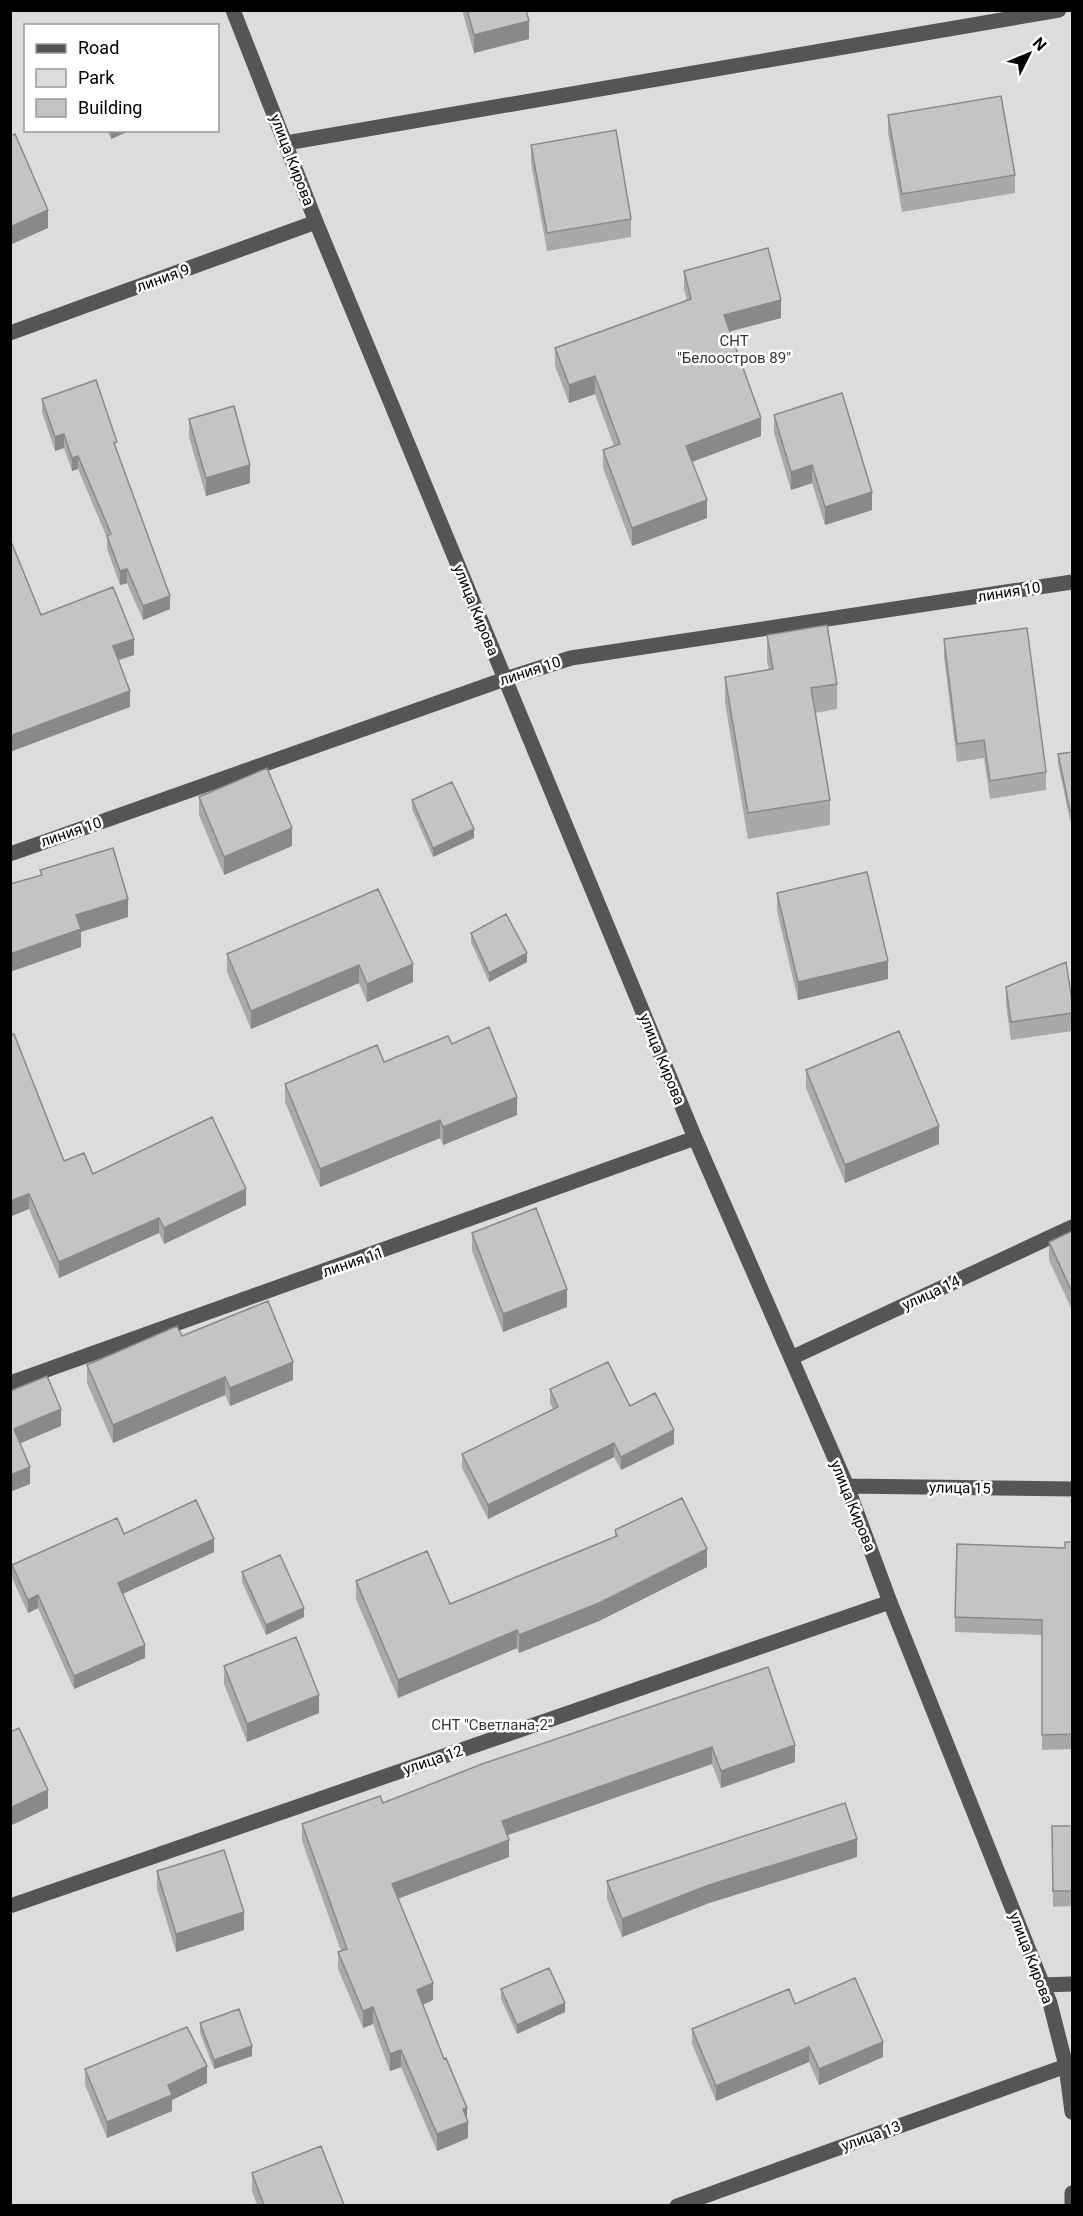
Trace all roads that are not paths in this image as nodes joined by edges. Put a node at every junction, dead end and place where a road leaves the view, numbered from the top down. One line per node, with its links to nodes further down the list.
1 (233, 10): 3 (street, улица Кирова)
2 (1059, 10): 3 (street)
3 (286, 144): 4 (street, улица Кирова)
4 (316, 222): 5 (street, линия 9); 7 (street, улица Кирова)
5 (10, 333)
6 (1072, 582): 7 (street, линия 10)
7 (505, 679): 8 (street, линия 10); 9 (street, улица Кирова)
8 (10, 854)
9 (695, 1138): 11 (street, улица Кирова); 12 (street, линия 11)
10 (1072, 1227): 11 (street, улица 14)
11 (791, 1358): 13 (street, улица Кирова)
12 (10, 1383)
13 (847, 1486): 14 (street, улица 15); 15 (street, улица Кирова)
14 (1072, 1489)
15 (890, 1602): 16 (street, улица 12); 18 (street, улица Кирова)
16 (10, 1906)
17 (1072, 1984): 18 (street)
18 (1043, 1985): 19 (street, улица Кирова)
19 (1066, 2066): 20 (street, улица Кирова); 22 (street, улица 13)
20 (1072, 2112)
21 (1072, 2193): 23 (street)
22 (677, 2205)
23 (1072, 2205)

